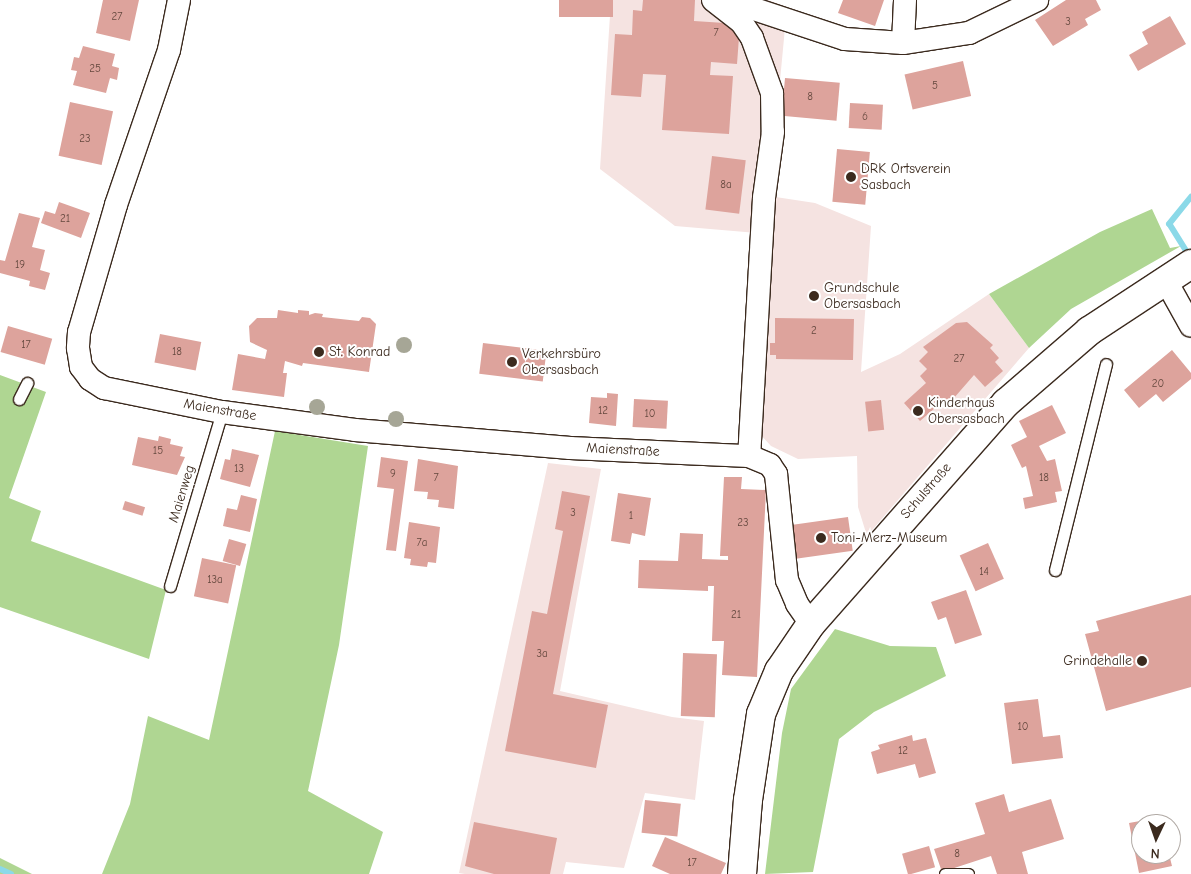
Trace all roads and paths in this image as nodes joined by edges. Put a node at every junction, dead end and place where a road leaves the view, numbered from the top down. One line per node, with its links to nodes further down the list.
1 (179, 0): 12 (street, Maienstraße)
2 (713, 0): 13 (street)
3 (727, 0): 6 (street)
4 (905, 0): 6 (street)
5 (1037, 0): 6 (street)
6 (904, 44)
7 (1182, 270): 8 (street, Schulstraße); 16 (main road, Schulstraße)
8 (1191, 326)
9 (1106, 364): 14 (lane)
10 (27, 383): 11 (lane)
11 (19, 399)
12 (222, 412): 13 (street, Maienstraße); 15 (lane, Maienweg)
13 (749, 456): 16 (street, Maienstraße)
14 (1055, 570)
15 (170, 586)
16 (811, 624): 17 (main road, Schulstraße)
17 (742, 874)
18 (945, 874): 19 (lane)
19 (968, 874)

